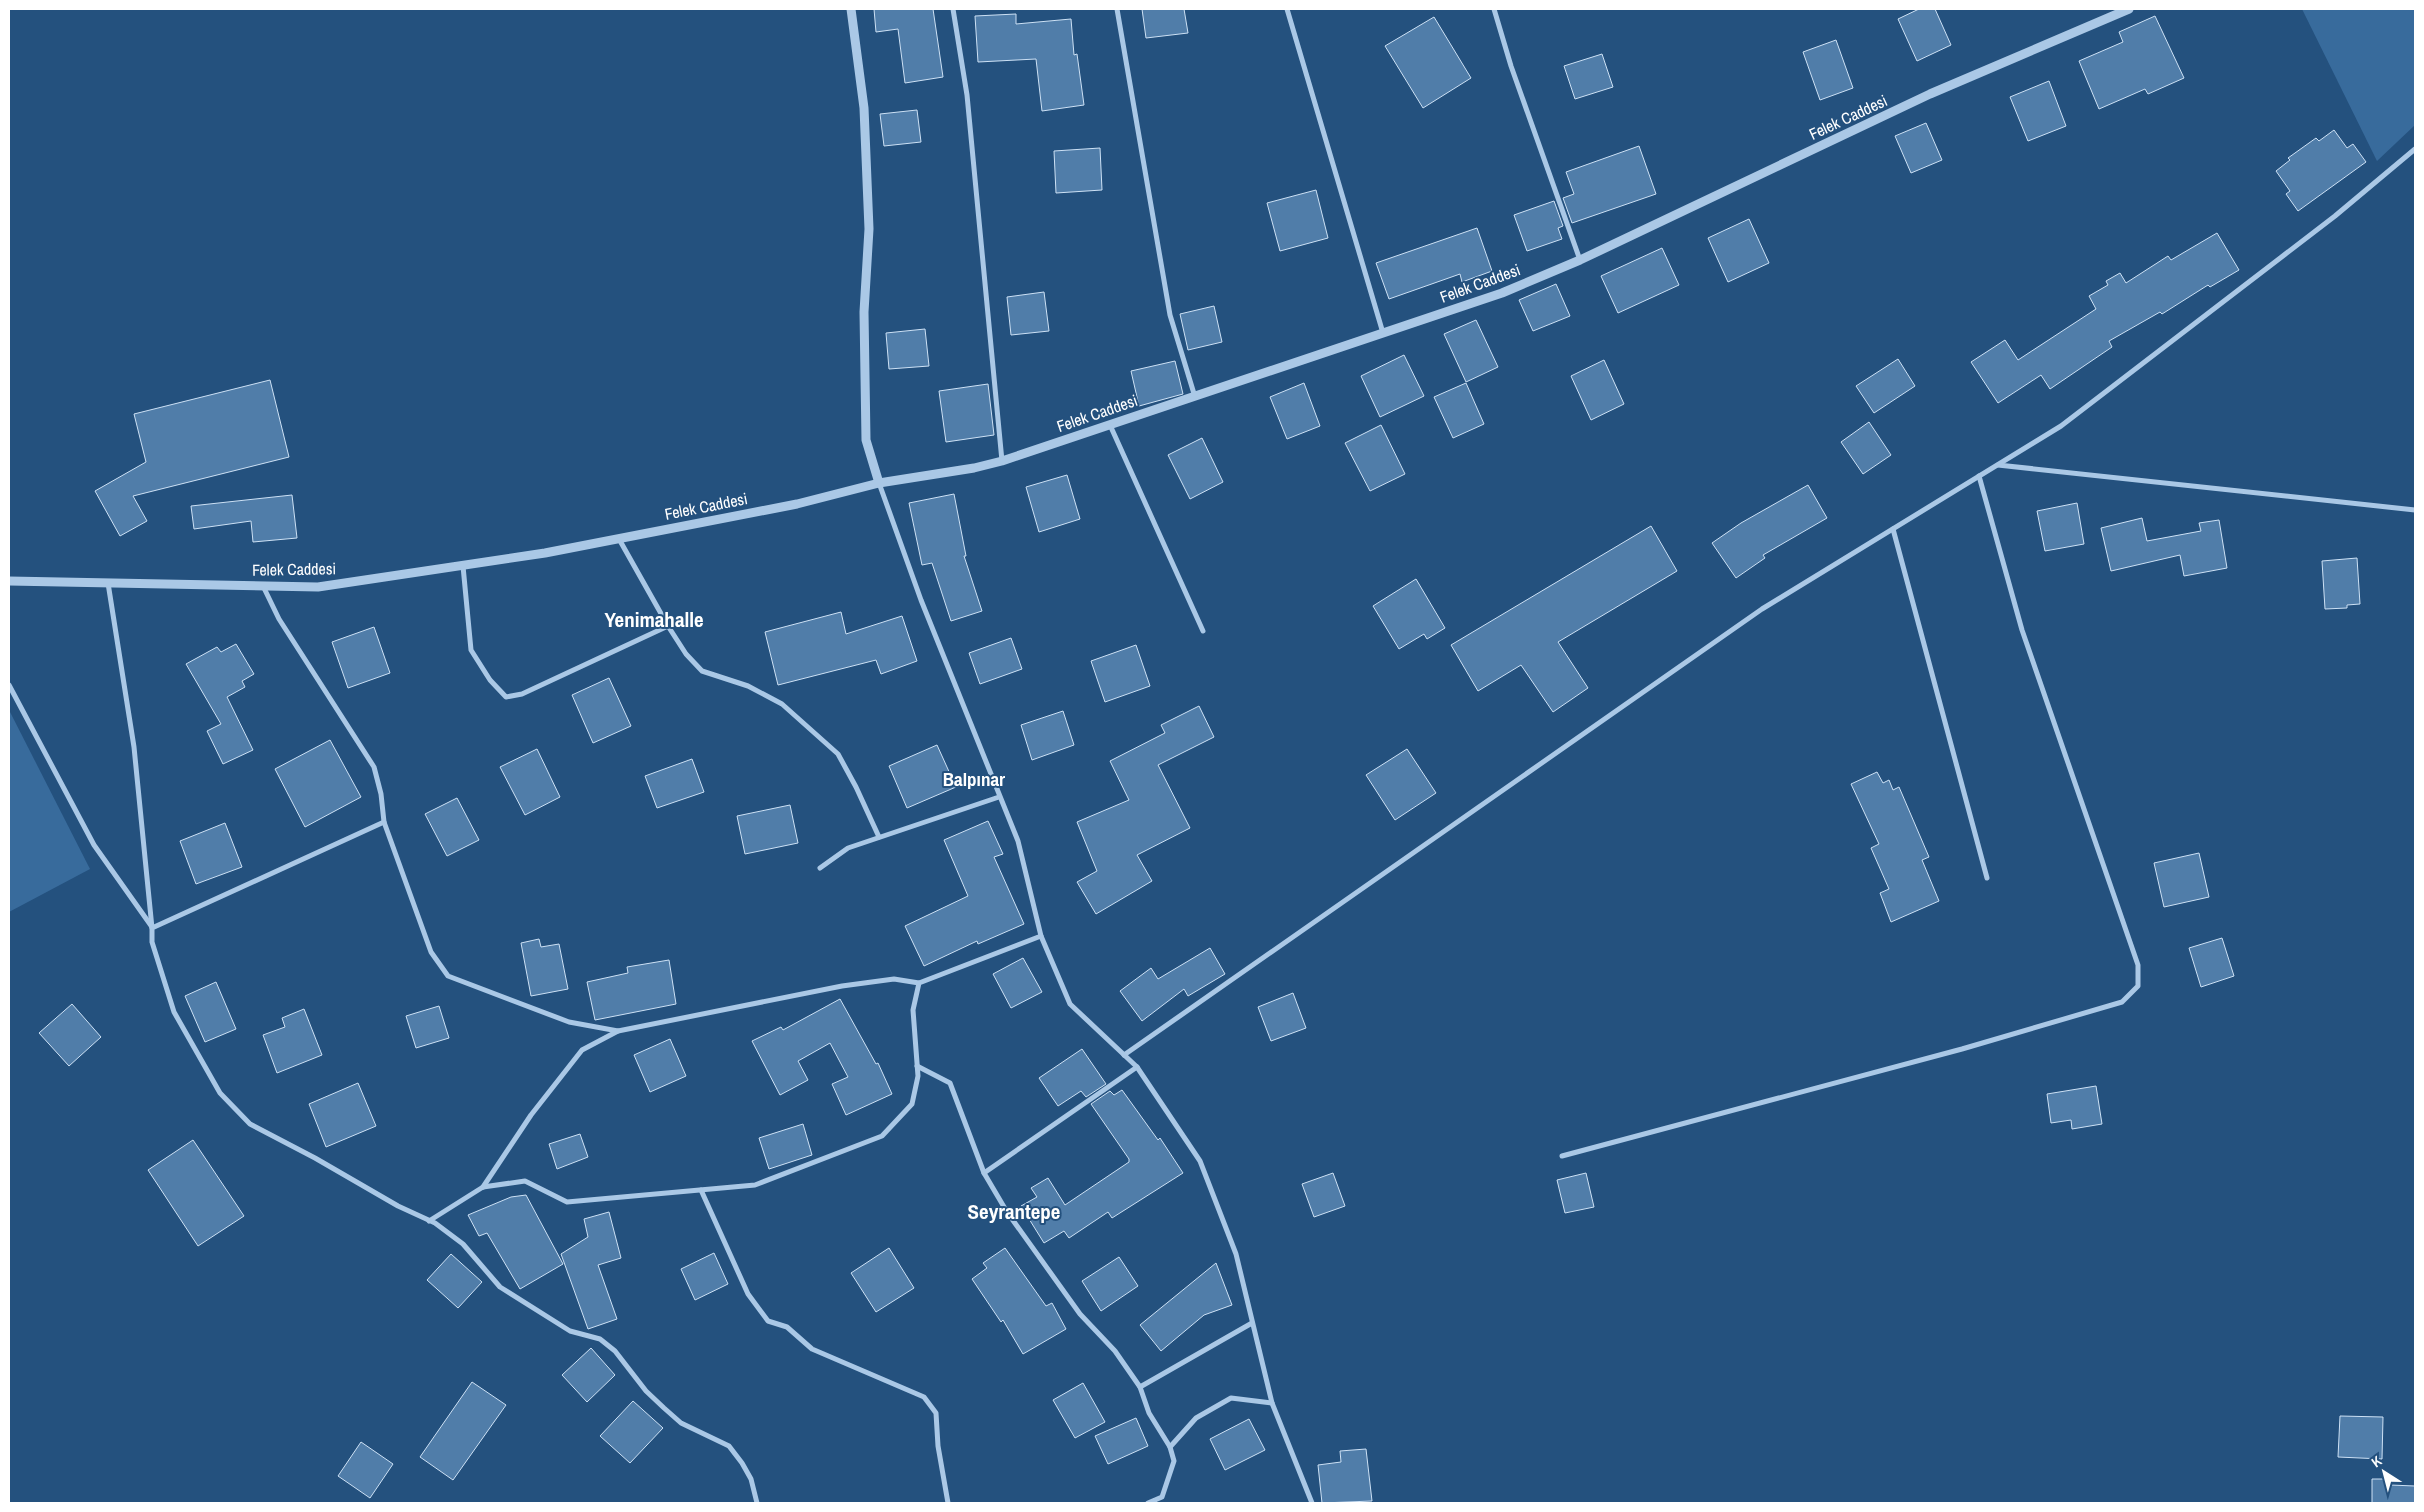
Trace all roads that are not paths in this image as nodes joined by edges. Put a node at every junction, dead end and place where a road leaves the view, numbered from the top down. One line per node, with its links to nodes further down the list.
1 (851, 9): 15 (street)
2 (953, 9): 12 (street)
3 (1117, 9): 10 (street)
4 (1287, 9): 9 (street)
5 (1494, 9): 8 (street)
6 (2129, 9): 8 (street, Felek Caddesi)
7 (2415, 149): 13 (street)
8 (1580, 260): 9 (street, Felek Caddesi)
9 (1383, 333): 10 (street, Felek Caddesi)
10 (1194, 397): 11 (street, Felek Caddesi)
11 (1110, 425): 12 (street, Felek Caddesi); 24 (street)
12 (1002, 461): 15 (street, Felek Caddesi)
13 (1998, 465): 14 (street); 16 (street)
14 (1979, 476): 17 (street); 38 (street)
15 (879, 483): 18 (street, Felek Caddesi); 26 (street)
16 (2415, 510)
17 (1893, 529): 30 (street); 35 (street)
18 (619, 539): 19 (street, Felek Caddesi); 23 (street)
19 (463, 566): 22 (street, Felek Caddesi); 23 (street)
20 (9, 581): 21 (street, Felek Caddesi)
21 (108, 583): 22 (street, Felek Caddesi); 31 (street)
22 (264, 586): 27 (street)
23 (668, 626): 28 (street)
24 (1204, 631)
25 (9, 685): 31 (street)
26 (1000, 797): 28 (street); 32 (street)
27 (384, 822): 31 (street); 34 (street)
28 (878, 837): 29 (street)
29 (820, 868)
30 (1987, 878)
31 (152, 928): 42 (street)
32 (1041, 936): 33 (street); 35 (street)
33 (919, 983): 34 (street); 36 (street)
34 (618, 1031): 40 (street)
35 (1124, 1055): 37 (street)
36 (917, 1066): 39 (street); 41 (street)
37 (1138, 1067): 39 (street); 43 (street)
38 (1562, 1156)
39 (984, 1173): 44 (street)
40 (483, 1187): 41 (street); 42 (street)
41 (701, 1190): 48 (street)
42 (429, 1221): 47 (street)
43 (1252, 1323): 44 (street); 45 (street)
44 (1140, 1387): 46 (street)
45 (1272, 1403): 46 (street); 50 (street)
46 (1170, 1447): 49 (street)
47 (757, 1503)
48 (948, 1503)
49 (1148, 1503)
50 (1312, 1503)

